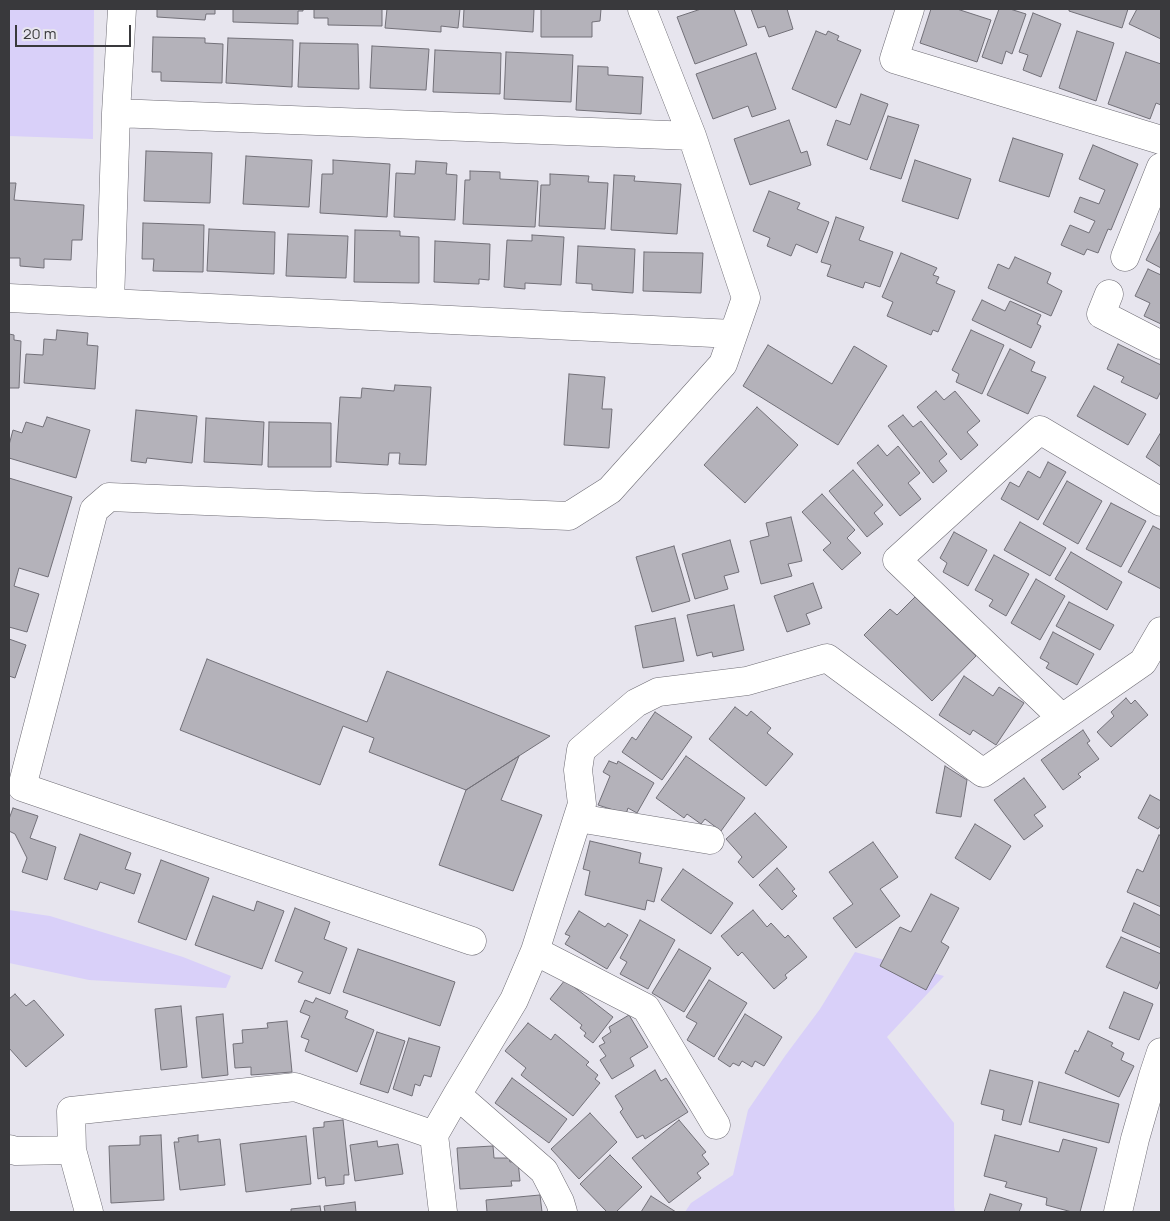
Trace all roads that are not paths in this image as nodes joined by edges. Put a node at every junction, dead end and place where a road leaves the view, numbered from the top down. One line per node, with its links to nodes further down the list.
1 (122, 9): 4 (street)
2 (642, 9): 5 (street)
3 (910, 9): 6 (street)
4 (116, 113): 5 (street); 11 (street)
5 (692, 136): 12 (street)
6 (1161, 140)
7 (1161, 168): 8 (street)
8 (1125, 257)
9 (1109, 294): 13 (street)
10 (9, 298): 11 (street)
11 (110, 303): 12 (street)
12 (733, 334): 19 (street)
13 (1161, 345)
14 (1161, 502): 16 (street)
15 (1161, 631): 16 (street)
16 (1062, 718): 17 (street)
17 (578, 818): 18 (street); 20 (street)
18 (710, 840)
19 (472, 941)
20 (536, 951): 22 (street); 23 (street)
21 (1161, 1052): 30 (street)
22 (457, 1094): 24 (street); 29 (street)
23 (716, 1125)
24 (434, 1135): 26 (street); 28 (street)
25 (9, 1149): 26 (street)
26 (72, 1150): 27 (street)
27 (89, 1212)
28 (443, 1212)
29 (562, 1212)
30 (1118, 1212)

